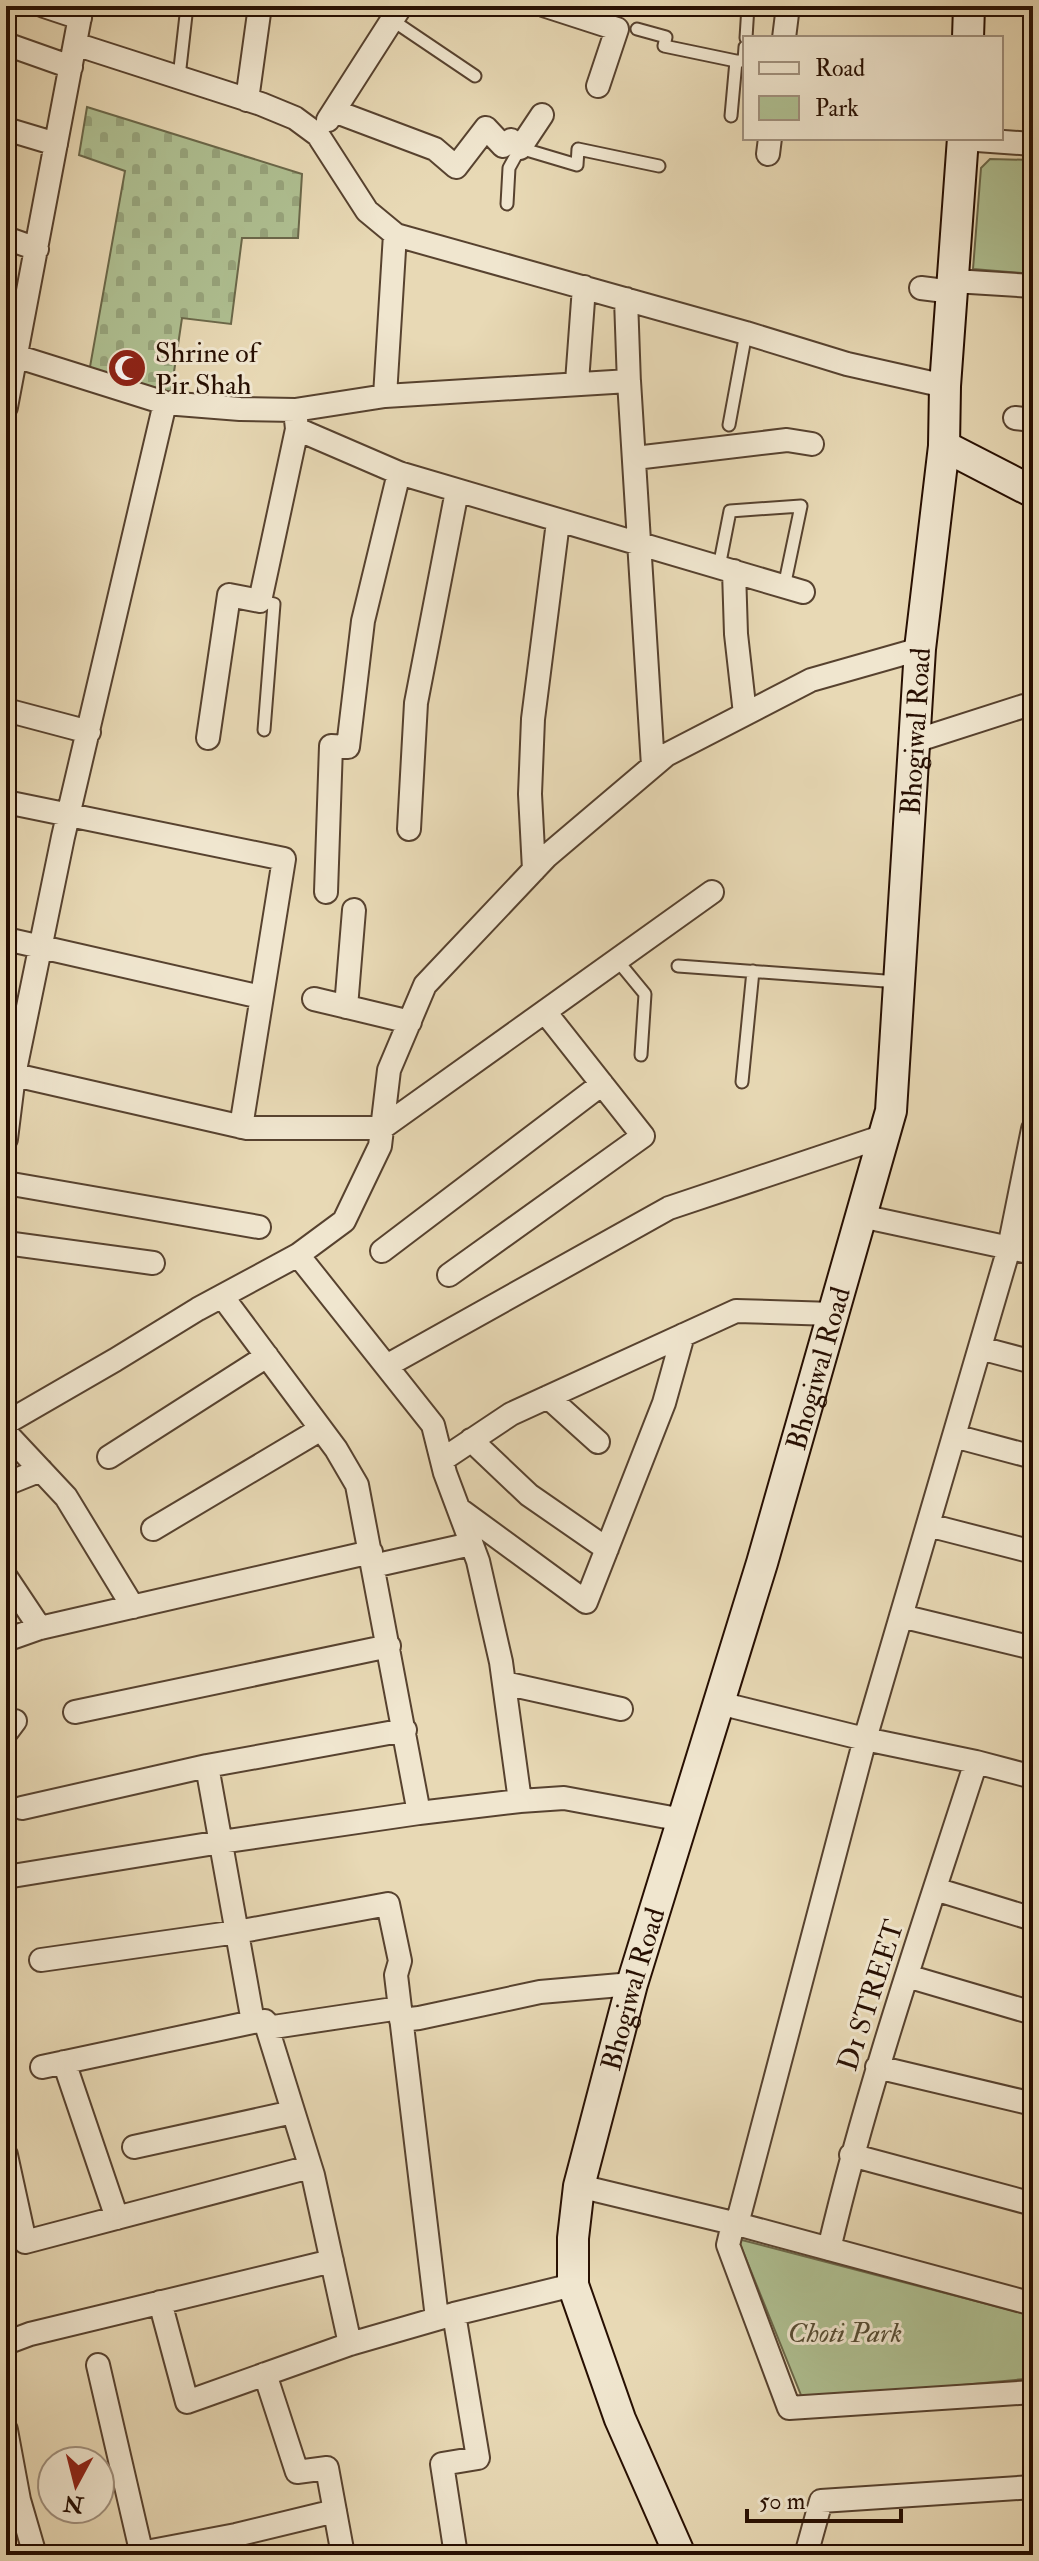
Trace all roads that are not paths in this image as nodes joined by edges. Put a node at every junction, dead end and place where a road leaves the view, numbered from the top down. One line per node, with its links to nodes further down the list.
1 (44, 6): 8 (street)
2 (187, 6): 20 (lane)
3 (260, 6): 22 (street)
4 (546, 6): 21 (street)
5 (748, 6): 11 (lane)
6 (788, 6): 12 (street)
7 (969, 6): 13 (main road)
8 (81, 12): 15 (street)
9 (396, 13): 19 (lane); 23 (street)
10 (637, 29): 16 (lane)
11 (746, 36)
12 (784, 36)
13 (968, 36)
14 (6, 44): 18 (street)
15 (75, 44): 18 (street); 20 (street)
16 (736, 61): 17 (lane); 25 (lane)
17 (743, 61)
18 (71, 67): 30 (street)
19 (475, 76)
20 (179, 77): 22 (street)
21 (598, 86)
22 (247, 100): 27 (street)
23 (334, 111): 27 (street); 32 (street)
24 (542, 115): 32 (street)
25 (731, 116)
26 (6, 129): 30 (street)
27 (318, 135): 35 (street)
28 (963, 140): 38 (main road, Bhogiwal Road)
29 (977, 140): 31 (street)
30 (56, 144): 37 (street)
31 (1033, 144)
32 (520, 148): 33 (lane); 34 (lane)
33 (659, 166)
34 (507, 204)
35 (395, 234): 40 (street); 48 (street)
36 (6, 238): 37 (street)
37 (37, 249): 44 (street)
38 (954, 286): 39 (street); 41 (street); 47 (main road, Bhogiwal Road)
39 (1033, 286)
40 (584, 287): 42 (street); 45 (street)
41 (921, 288)
42 (626, 299): 43 (street); 46 (street)
43 (746, 333): 47 (street); 52 (lane)
44 (11, 355): 49 (street); 50 (street)
45 (577, 382): 46 (street); 48 (street)
46 (629, 384): 55 (street)
47 (945, 386): 54 (main road, Bhogiwal Road)
48 (385, 396): 51 (street)
49 (165, 403): 51 (street); 69 (street)
50 (6, 407)
51 (296, 419): 56 (street); 63 (street)
52 (729, 425)
53 (812, 444): 55 (street)
54 (944, 446): 58 (main road); 64 (main road, Bhogiwal Road)
55 (635, 458): 60 (street)
56 (399, 473): 57 (street); 77 (street)
57 (457, 491): 59 (street); 75 (street)
58 (1033, 492)
59 (558, 522): 60 (street); 76 (street)
60 (641, 543): 61 (street); 72 (street)
61 (726, 569): 62 (street); 62 (lane); 67 (street)
62 (794, 590)
63 (260, 601): 68 (lane); 70 (street)
64 (920, 649): 67 (street); 71 (main road, Bhogiwal Road)
65 (1033, 709): 71 (street)
66 (6, 710): 69 (street)
67 (745, 714): 72 (street)
68 (264, 730)
69 (89, 732): 74 (street)
70 (208, 738)
71 (915, 741): 85 (main road, Bhogiwal Road)
72 (653, 766): 76 (street)
73 (6, 802): 74 (street)
74 (68, 817): 81 (street); 86 (street)
75 (409, 829)
76 (534, 870): 90 (street)
77 (326, 892)
78 (712, 892): 82 (street)
79 (354, 910): 88 (street)
80 (6, 939): 81 (street)
81 (41, 947): 86 (street); 92 (street)
82 (617, 960): 89 (street); 91 (lane)
83 (678, 966): 84 (lane)
84 (753, 971): 85 (lane); 93 (lane)
85 (899, 982): 97 (main road, Bhogiwal Road)
86 (261, 997): 95 (street)
87 (314, 999): 88 (street)
88 (346, 1007): 90 (street)
89 (545, 1012): 94 (street); 96 (street)
90 (410, 1022): 96 (street)
91 (641, 1055)
92 (10, 1074): 95 (street); 98 (street)
93 (742, 1082)
94 (602, 1084): 105 (street); 109 (street)
95 (241, 1127): 96 (street)
96 (382, 1128): 107 (street)
97 (884, 1136): 101 (main road, Bhogiwal Road); 116 (street)
98 (6, 1139)
99 (1032, 1142): 104 (street)
100 (6, 1183): 102 (street)
101 (861, 1216): 104 (street); 111 (main road, Bhogiwal Road)
102 (259, 1227)
103 (6, 1243): 108 (street)
104 (1009, 1248): 106 (street); 113 (street)
105 (382, 1251)
106 (1033, 1253)
107 (298, 1255): 110 (street); 116 (street)
108 (153, 1263)
109 (449, 1275)
110 (222, 1296): 114 (street); 118 (street)
111 (833, 1314): 112 (street); 144 (main road, Bhogiwal Road)
112 (683, 1335): 117 (street); 133 (street)
113 (980, 1348): 115 (street); 121 (street)
114 (267, 1356): 119 (street); 124 (street)
115 (1033, 1362)
116 (388, 1365): 126 (street)
117 (548, 1397): 122 (street); 123 (street)
118 (6, 1423)
119 (321, 1429): 131 (street); 135 (street)
120 (6, 1433): 127 (street)
121 (954, 1436): 125 (street); 130 (street)
122 (471, 1440): 126 (street); 133 (street)
123 (598, 1442)
124 (109, 1457)
125 (1033, 1457)
126 (442, 1460): 129 (street)
127 (41, 1470): 128 (street); 137 (street)
128 (6, 1484)
129 (458, 1508): 132 (street); 133 (street)
130 (928, 1525): 134 (street); 138 (street)
131 (153, 1529)
132 (471, 1544): 135 (street); 143 (street)
133 (607, 1549)
134 (1033, 1552)
135 (372, 1559): 137 (street); 141 (street)
136 (6, 1577): 139 (street)
137 (133, 1607): 139 (street)
138 (901, 1616): 142 (street); 148 (street)
139 (40, 1628): 140 (street)
140 (6, 1640)
141 (389, 1646): 146 (street); 147 (street)
142 (1033, 1648)
143 (504, 1683): 145 (street); 152 (street)
144 (719, 1703): 148 (street); 155 (main road, Bhogiwal Road)
145 (621, 1709)
146 (75, 1712)
147 (405, 1730): 150 (street); 154 (street)
148 (865, 1739): 149 (street); 178 (street)
149 (976, 1762): 151 (street); 158 (street, D1 STREET)
150 (207, 1766): 153 (street); 156 (street)
151 (1033, 1777)
152 (520, 1801): 154 (street); 155 (street)
153 (22, 1808)
154 (419, 1813): 156 (street)
155 (683, 1820): 163 (main road, Bhogiwal Road)
156 (221, 1842): 157 (street); 160 (street)
157 (6, 1877)
158 (935, 1889): 159 (street); 162 (street, D1 STREET)
159 (1033, 1919)
160 (237, 1932): 161 (street); 165 (street); 166 (street)
161 (41, 1960)
162 (907, 1976): 164 (street); 167 (street, D1 STREET)
163 (632, 1984): 165 (street); 175 (main road, Bhogiwal Road)
164 (1033, 2013)
165 (400, 2014): 166 (street); 184 (street)
166 (260, 2025): 169 (street); 177 (street)
167 (877, 2067): 168 (street); 172 (street, D1 STREET)
168 (1033, 2104)
169 (293, 2112): 170 (street); 173 (street)
170 (134, 2147)
171 (6, 2155): 174 (street)
172 (851, 2155): 176 (street); 179 (street, D1 STREET)
173 (310, 2167): 177 (street); 180 (street)
174 (9, 2182): 177 (street)
175 (579, 2186): 178 (street); 181 (main road, Bhogiwal Road)
176 (1033, 2204)
177 (117, 2218)
178 (735, 2224): 179 (street); 189 (street)
179 (829, 2249): 183 (street)
180 (332, 2261): 182 (street); 186 (street)
181 (573, 2285): 184 (street); 198 (main road, Bhogiwal Road)
182 (160, 2302): 185 (street); 188 (street)
183 (1033, 2304)
184 (446, 2316): 186 (street); 197 (street)
185 (6, 2343)
186 (350, 2344): 188 (street)
187 (98, 2365): 194 (street)
188 (265, 2374): 192 (street)
189 (1033, 2392)
190 (6, 2430): 195 (street)
191 (1033, 2487): 199 (street)
192 (335, 2511): 193 (street); 196 (street)
193 (240, 2545): 194 (street)
194 (142, 2554)
195 (35, 2555)
196 (343, 2555)
197 (456, 2555)
198 (680, 2555)
199 (806, 2555)

